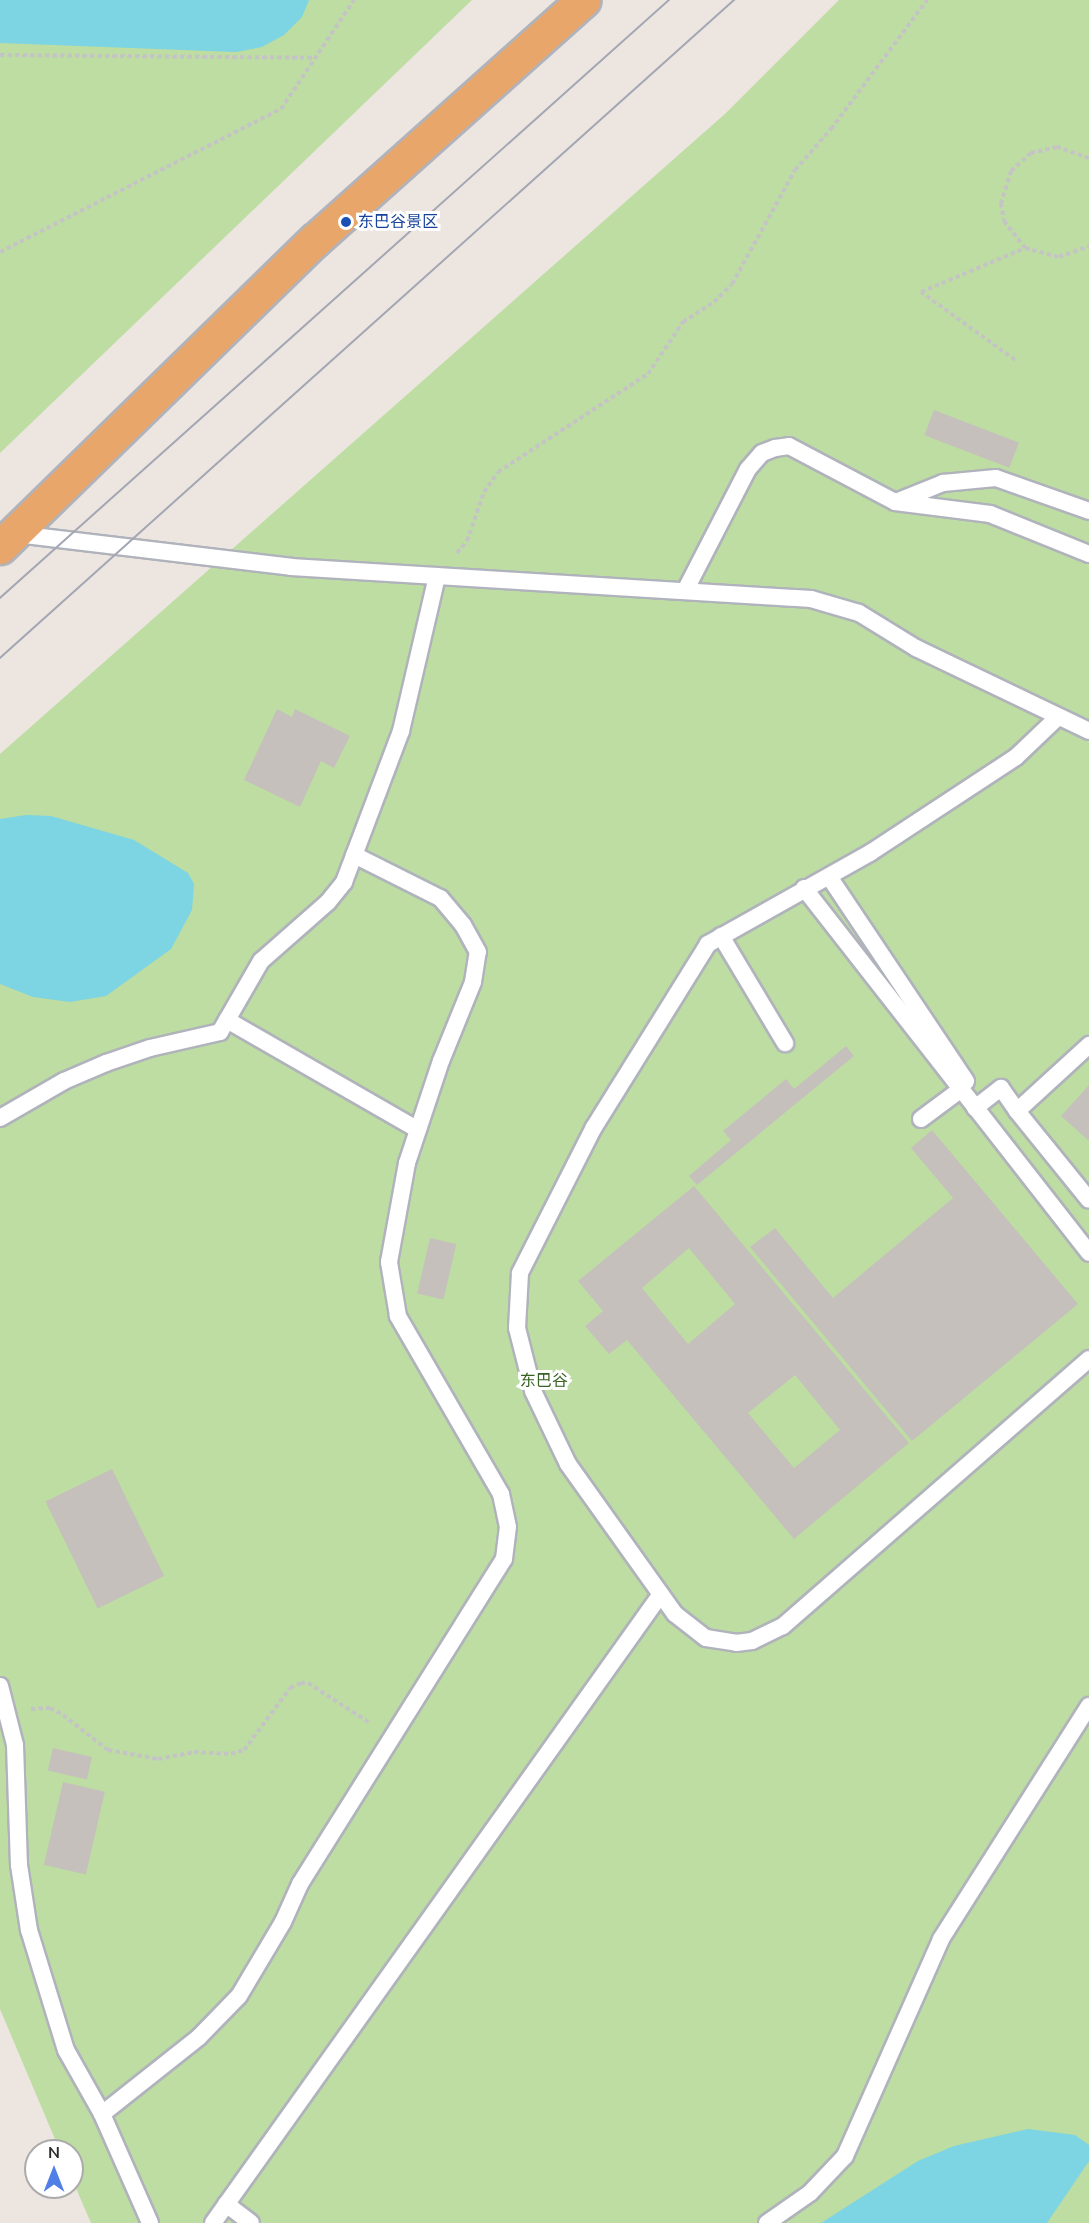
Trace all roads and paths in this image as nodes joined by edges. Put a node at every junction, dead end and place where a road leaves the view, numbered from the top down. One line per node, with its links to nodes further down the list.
1 (354, 0): 5 (path)
2 (583, 0): 13 (highway)
3 (927, 0): 15 (path)
4 (0, 55): 5 (path)
5 (315, 58): 9 (path)
6 (1089, 158): 8 (path)
7 (1089, 246): 8 (path)
8 (1026, 248): 10 (path)
9 (0, 252)
10 (1015, 360)
11 (895, 502): 12 (lane); 14 (lane); 16 (lane)
12 (1089, 511)
13 (8, 540): 15 (lane)
14 (1089, 554)
15 (437, 576): 16 (lane); 19 (lane)
16 (685, 591): 17 (lane)
17 (1058, 717): 18 (lane); 21 (lane)
18 (1089, 731)
19 (354, 855): 23 (lane); 31 (lane)
20 (832, 881): 34 (lane)
21 (804, 888): 22 (lane); 26 (lane)
22 (721, 936): 24 (lane); 36 (lane)
23 (227, 1020): 29 (lane); 31 (lane)
24 (785, 1043)
25 (1089, 1045): 28 (lane)
26 (960, 1090): 27 (lane); 30 (lane)
27 (975, 1108): 28 (lane); 33 (lane)
28 (1017, 1110): 32 (lane)
29 (0, 1118)
30 (921, 1119)
31 (418, 1130): 40 (lane)
32 (1089, 1200)
33 (1089, 1253)
34 (1089, 1263)
35 (1089, 1359): 36 (lane)
36 (661, 1594): 42 (lane)
37 (0, 1686): 39 (lane)
38 (1089, 1706): 46 (lane)
39 (7, 1713): 40 (path); 41 (lane)
40 (393, 1739): 41 (lane)
41 (102, 2114): 43 (lane)
42 (226, 2204): 44 (lane); 45 (lane)
43 (150, 2223)
44 (213, 2223)
45 (250, 2223)
46 (767, 2223)

